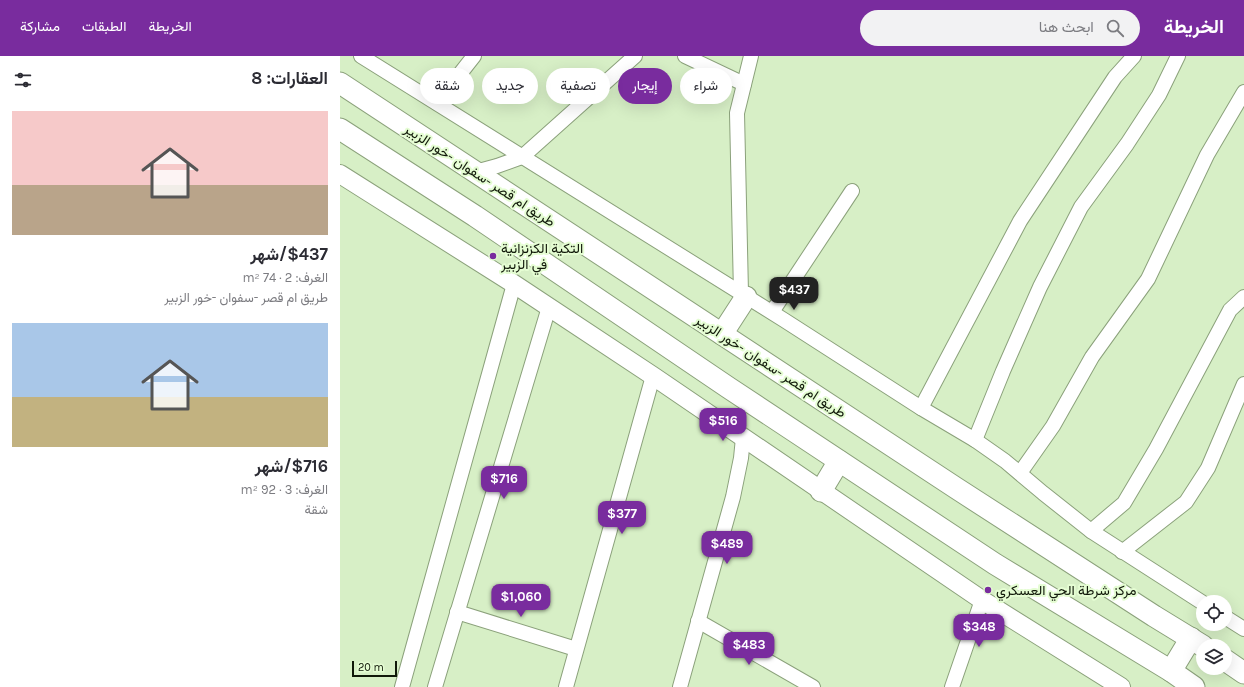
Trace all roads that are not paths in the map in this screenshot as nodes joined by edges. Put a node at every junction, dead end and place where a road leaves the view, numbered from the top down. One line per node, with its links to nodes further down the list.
1 (361, 56): 12 (street)
2 (474, 56): 8 (street)
3 (634, 56): 15 (street)
4 (685, 56): 10 (street)
5 (751, 56): 10 (street)
6 (1134, 56): 27 (street)
7 (1178, 56): 29 (street)
8 (465, 68)
9 (340, 83): 16 (highway, طريق ام قصر -سفوان -خور الزبير)
10 (744, 84): 20 (street)
11 (1244, 92): 31 (street)
12 (420, 93)
13 (437, 104): 15 (street)
14 (340, 130): 30 (highway)
15 (522, 157): 16 (street); 20 (street)
16 (475, 172): 24 (highway, طريق ام قصر -سفوان -خور الزبير)
17 (340, 174): 19 (main road)
18 (852, 191): 23 (street)
19 (514, 284): 22 (main road); 47 (street)
20 (743, 295): 23 (street); 24 (highway)
21 (1244, 297): 33 (street)
22 (549, 307): 25 (main road); 37 (street)
23 (772, 312): 27 (street)
24 (722, 334): 41 (highway, طريق ام قصر -سفوان -خور الزبير)
25 (653, 376): 28 (main road); 43 (street)
26 (1244, 384): 34 (street)
27 (921, 408): 29 (street)
28 (743, 438): 32 (main road); 38 (street)
29 (975, 440): 31 (street)
30 (839, 461): 32 (highway); 45 (highway)
31 (1020, 473): 33 (street)
32 (821, 491): 36 (main road)
33 (1091, 531): 34 (street)
34 (1122, 552): 35 (street)
35 (1196, 599)
36 (982, 600): 52 (street); 53 (main road)
37 (457, 612): 43 (street); 48 (street)
38 (698, 621): 50 (street); 51 (street)
39 (1232, 621): 40 (street)
40 (1244, 629)
41 (1196, 641)
42 (1196, 643): 45 (highway)
43 (576, 649): 49 (street)
44 (1232, 665): 46 (highway)
45 (1171, 671): 54 (highway)
46 (1244, 673)
47 (402, 687)
48 (435, 687)
49 (566, 687)
50 (680, 687)
51 (813, 687)
52 (952, 687)
53 (1121, 687)
54 (1194, 687)

